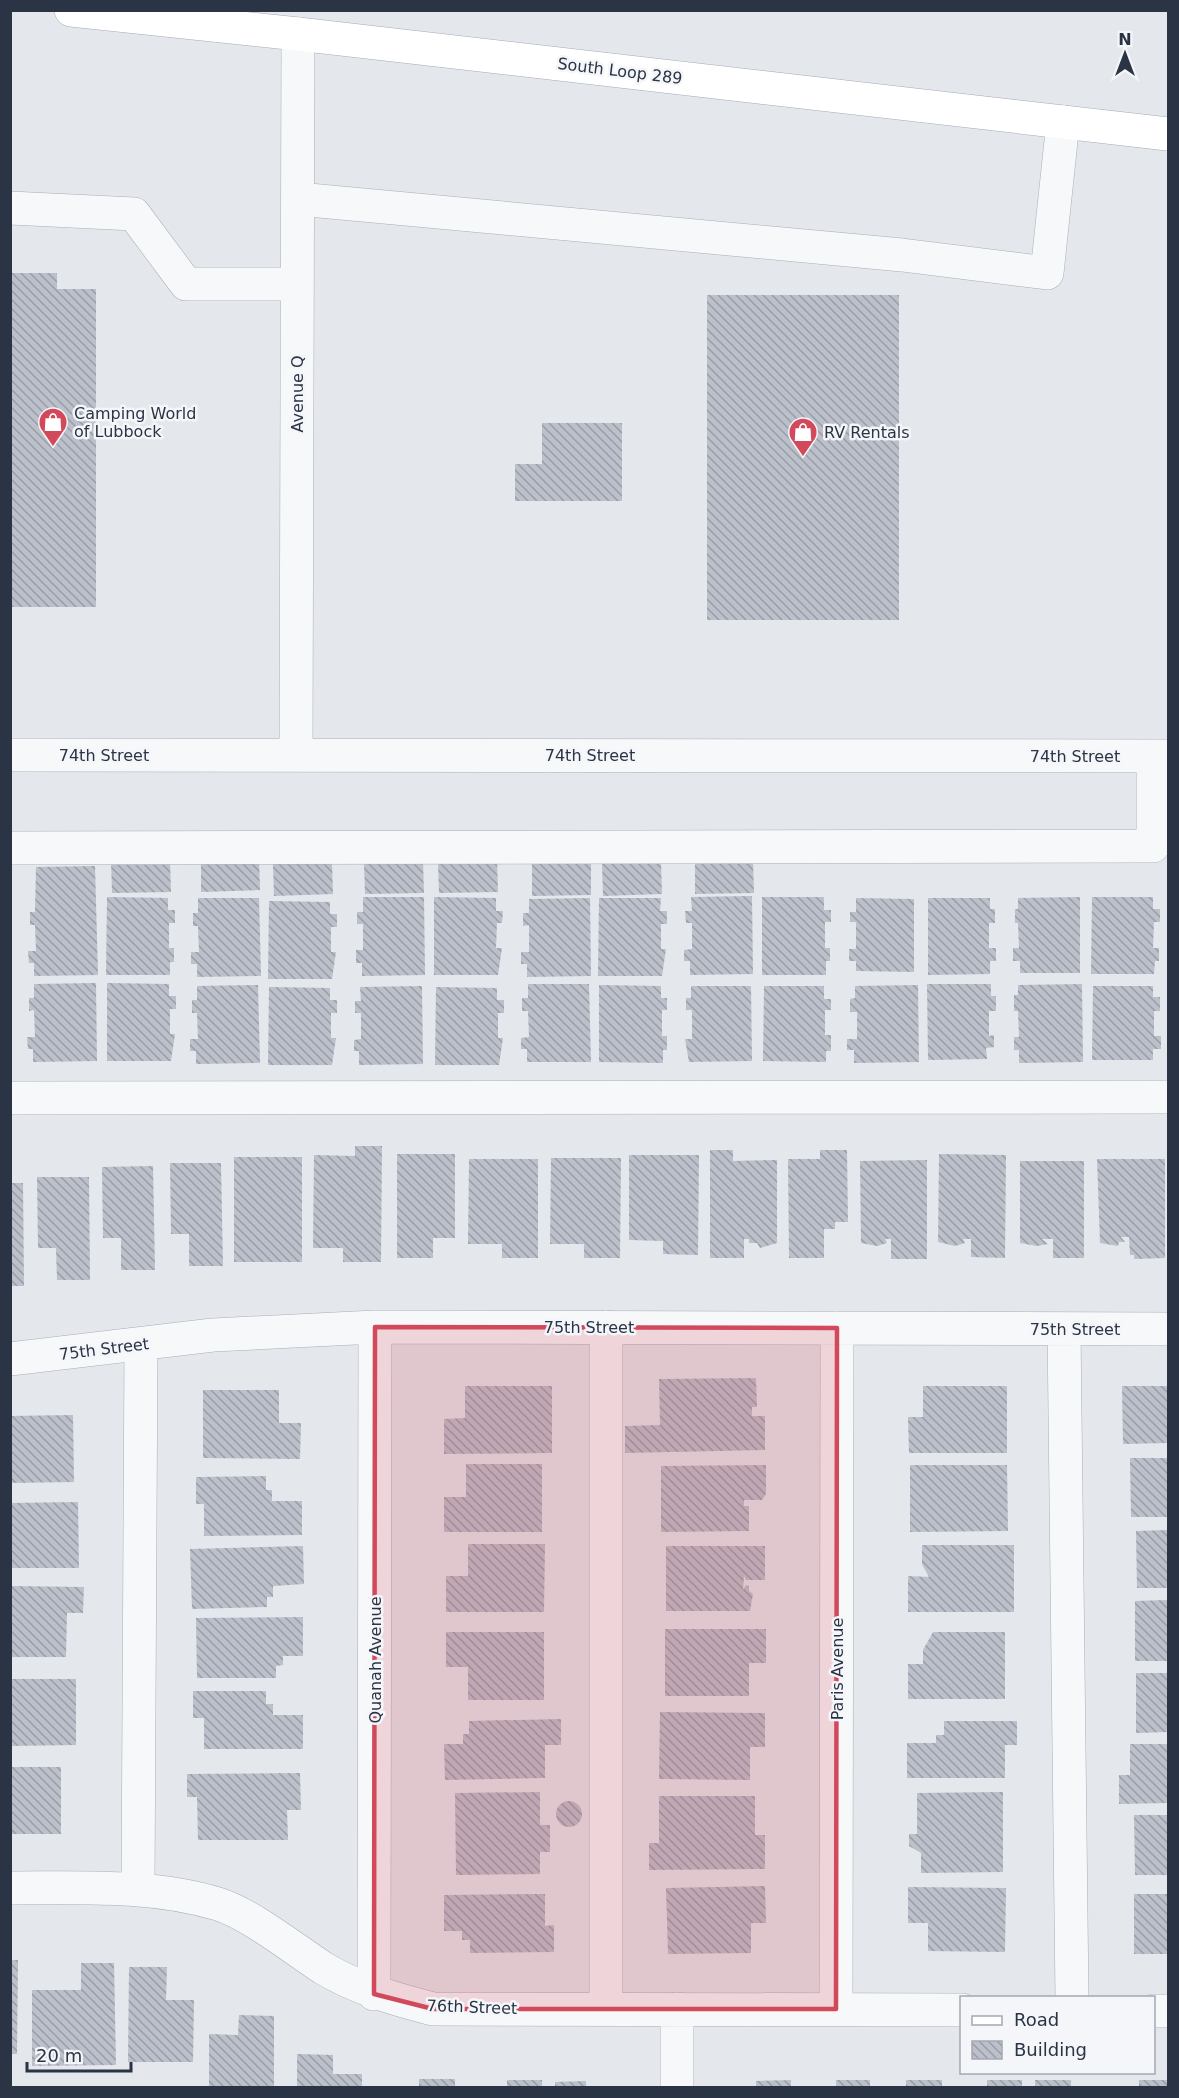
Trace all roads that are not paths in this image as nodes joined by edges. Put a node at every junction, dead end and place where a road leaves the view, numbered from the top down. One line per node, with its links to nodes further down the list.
1 (71, 10): 2 (main road, South Loop 289)
2 (298, 34): 3 (main road, South Loop 289); 5 (street, Avenue Q)
3 (1064, 122): 4 (main road, South Loop 289); 5 (street)
4 (1168, 134)
5 (298, 199): 7 (street, Avenue Q)
6 (10, 208): 7 (street)
7 (297, 284): 9 (street, Avenue Q)
8 (10, 755): 9 (street, 74th Street)
9 (296, 755): 10 (street, 74th Street)
10 (1161, 756): 11 (street)
11 (10, 848)
12 (1168, 1097): 13 (street)
13 (10, 1098)
14 (375, 1327): 15 (street, 75th Street); 19 (street, 75th Street); 23 (street, Quanah Avenue)
15 (606, 1328): 16 (street, 75th Street); 25 (street)
16 (837, 1328): 17 (street, 75th Street); 27 (street, Paris Avenue)
17 (1064, 1329): 18 (street, 75th Street); 24 (street)
18 (1168, 1329)
19 (141, 1345): 20 (street, 75th Street); 22 (street)
20 (10, 1359)
21 (10, 1888): 22 (street, 76th Street)
22 (138, 1889): 23 (street, 76th Street)
23 (374, 1994): 25 (street, 76th Street)
24 (1072, 1996)
25 (606, 2008): 26 (street, 76th Street)
26 (677, 2009): 27 (street, 76th Street); 29 (street)
27 (836, 2009): 28 (street, 76th Street)
28 (960, 2010)
29 (677, 2088)

